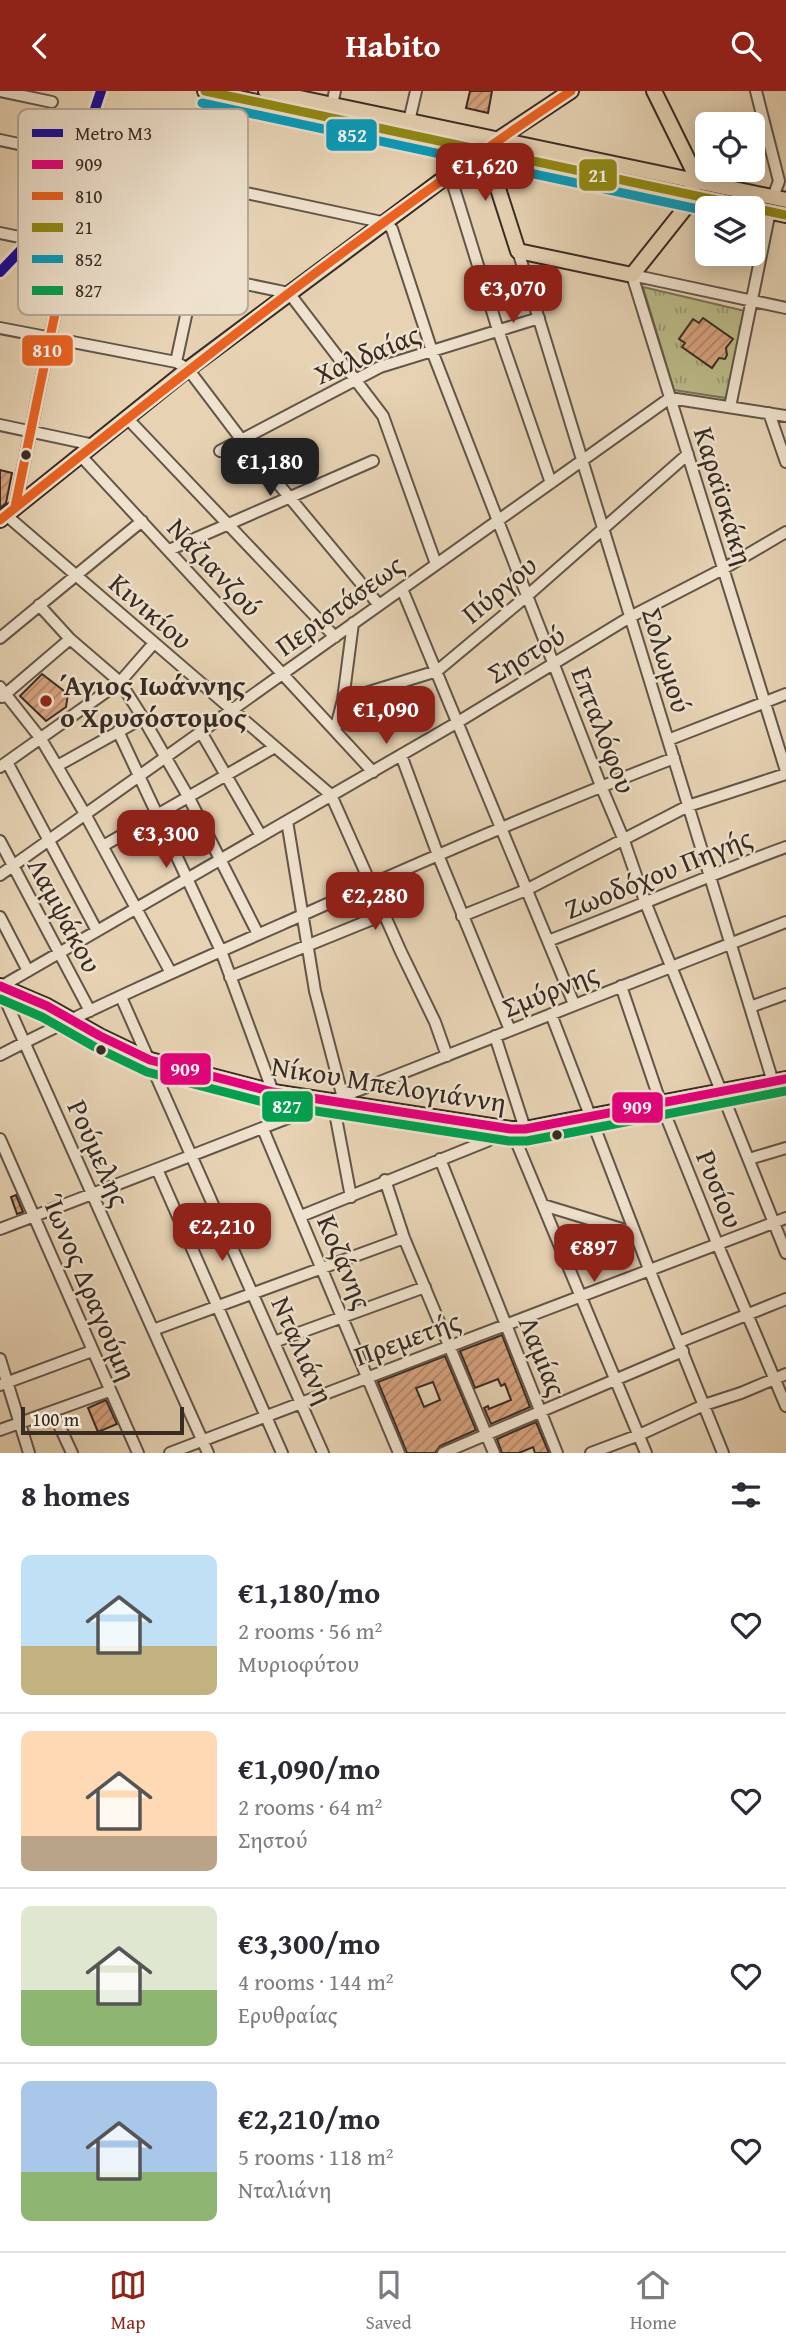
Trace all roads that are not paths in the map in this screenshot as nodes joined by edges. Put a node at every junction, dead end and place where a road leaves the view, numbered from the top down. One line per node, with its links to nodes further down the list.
1 (0, 91): 11 (street)
2 (101, 91): 12 (street)
3 (205, 91): 9 (main road)
4 (266, 91): 10 (main road)
5 (416, 91): 14 (street)
6 (571, 91): 18 (main road)
7 (654, 91): 21 (main road)
8 (756, 91): 20 (street)
9 (226, 96): 13 (street); 16 (main road)
10 (333, 98): 14 (main road)
11 (52, 102)
12 (97, 109)
13 (224, 109)
14 (409, 121): 18 (main road)
15 (0, 140): 17 (street)
16 (440, 141): 18 (main road); 19 (main road)
17 (18, 144)
18 (492, 147): 19 (main road); 21 (main road); 28 (main road)
19 (452, 174): 25 (main road); 38 (street)
20 (782, 180): 23 (street)
21 (693, 187): 23 (main road); 29 (main road)
22 (248, 193): 25 (street)
23 (776, 202): 24 (main road); 32 (street)
24 (786, 215)
25 (386, 223): 31 (main road); 40 (street, Επταλόφου)
26 (0, 233): 27 (street)
27 (18, 237)
28 (519, 251): 29 (main road); 36 (street, Σολωμού)
29 (632, 275): 32 (street); 43 (street, Καραϊσκάκη)
30 (248, 285): 31 (street)
31 (289, 293): 41 (main road); 42 (street)
32 (751, 300): 33 (street); 44 (street)
33 (786, 308)
34 (55, 315): 39 (street)
35 (189, 315): 41 (street)
36 (539, 318): 38 (street, Χαλδαίας); 55 (street, Σολωμού)
37 (0, 328): 39 (street)
38 (498, 330): 40 (street, Χαλδαίας); 58 (street)
39 (50, 339): 41 (street); 49 (street)
40 (432, 351): 42 (street, Χαλδαίας); 61 (street, Επταλόφου)
41 (182, 366): 47 (main road); 50 (street)
42 (356, 379): 50 (street, Χαλδαίας); 67 (street)
43 (670, 398): 44 (street); 53 (street, Καραϊσκάκη); 55 (street, Περιστάσεως)
44 (730, 407): 45 (street)
45 (769, 413): 46 (street); 57 (street)
46 (786, 416)
47 (128, 419): 51 (main road); 63 (street)
48 (0, 425): 49 (street)
49 (31, 432): 51 (street); 60 (street)
50 (242, 439): 52 (street, Χαλδαίας); 59 (street)
51 (94, 445): 54 (main road)
52 (220, 451)
53 (688, 454): 64 (street, Πύργου); 68 (street, Καραϊσκάκη)
54 (81, 456): 60 (main road); 62 (street, Ναζιανζού)
55 (582, 460): 58 (street, Περιστάσεως); 64 (street, Σολωμού)
56 (373, 461): 59 (street)
57 (786, 461)
58 (551, 483): 61 (street, Περιστάσεως)
59 (290, 498): 63 (street); 73 (street)
60 (7, 514): 69 (street, Κινικίου)
61 (497, 520): 67 (street, Περιστάσεως); 71 (street, Επταλόφου)
62 (142, 521): 66 (street, Ναζιανζού); 69 (street)
63 (228, 524): 66 (street); 76 (street)
64 (604, 529): 71 (street, Πύργου); 74 (street, Σολωμού)
65 (786, 532): 68 (street, Σηστού)
66 (169, 550): 82 (street, Ναζιανζού)
67 (436, 564): 70 (street, Περιστάσεως)
68 (723, 569): 74 (street, Σηστού); 87 (street, Καραϊσκάκη)
69 (75, 575): 72 (street); 79 (street, Κινικίου)
70 (402, 589): 73 (street, Περιστάσεως); 81 (street)
71 (528, 595): 80 (street, Επταλόφου); 81 (street, Πύργου)
72 (39, 605): 77 (street); 78 (street)
73 (379, 605): 75 (street, Περιστάσεως)
74 (631, 617): 80 (street, Σηστού); 95 (street, Σολωμού)
75 (353, 623): 76 (street, Περιστάσεως); 86 (street)
76 (335, 637): 82 (street, Περιστάσεως)
77 (0, 638)
78 (70, 639): 83 (street); 84 (street)
79 (154, 643): 83 (street); 88 (street, Κινικίου)
80 (554, 664): 90 (street, Σηστού); 106 (street, Επταλόφου)
81 (437, 671): 86 (street, Πύργου); 90 (street)
82 (283, 673): 88 (street, Περιστάσεως); 92 (street, Ναζιανζού)
83 (120, 682): 89 (street); 94 (street)
84 (2, 693): 94 (street)
85 (786, 694): 87 (street)
86 (343, 700): 92 (street)
87 (764, 703): 95 (street); 103 (street, Καραϊσκάκη)
88 (232, 710): 93 (street, Περιστάσεως); 96 (street, Κινικίου)
89 (143, 717): 91 (street); 98 (street)
90 (458, 722): 97 (street, Σηστού); 113 (street)
91 (118, 731): 101 (street); 104 (street)
92 (335, 731): 102 (street, Ναζιανζού)
93 (201, 732): 98 (street, Περιστάσεως); 105 (street)
94 (41, 739): 100 (street); 101 (street)
95 (668, 740): 99 (street, Σολωμού)
96 (275, 747): 105 (street); 107 (street, Κινικίου)
97 (401, 755): 102 (street, Σηστού); 120 (street)
98 (166, 757): 104 (street, Περιστάσεως); 108 (street)
99 (674, 758): 106 (street); 109 (street, Σολωμού)
100 (3, 764): 117 (street)
101 (57, 767): 110 (street)
102 (373, 772): 107 (street, Σηστού)
103 (786, 773): 109 (street)
104 (140, 775): 110 (street, Περιστάσεως); 111 (street)
105 (226, 776): 108 (street); 114 (street)
106 (601, 786): 113 (street); 115 (street, Επταλόφου)
107 (331, 796): 112 (street, Σηστού); 126 (street)
108 (189, 798): 111 (street); 121 (street)
109 (688, 806): 115 (street); 124 (street, Σολωμού)
110 (85, 814): 117 (street, Περιστάσεως); 118 (street)
111 (159, 815): 118 (street); 125 (street)
112 (287, 821): 114 (street, Σηστού); 130 (street)
113 (501, 829): 120 (street); 127 (street)
114 (261, 837): 121 (street, Σηστού)
115 (623, 838): 127 (street); 128 (street, Επταλόφου)
116 (0, 841): 122 (street, Λαμψάκου)
117 (48, 841): 122 (street, Περιστάσεως); 135 (street)
118 (103, 846): 129 (street)
119 (786, 847): 124 (street, Ζωοδόχου Πηγής)
120 (438, 855): 126 (street); 132 (street)
121 (221, 859): 125 (street, Σηστού); 136 (street)
122 (13, 866): 123 (street, Περιστάσεως); 141 (street, Λαμψάκου)
123 (0, 875)
124 (709, 875): 128 (street, Ζωοδόχου Πηγής); 138 (street, Σολωμού)
125 (187, 879): 129 (street, Σηστού); 140 (street)
126 (372, 884): 130 (street); 131 (street)
127 (526, 890): 132 (street); 137 (street)
128 (646, 904): 137 (street, Ζωοδόχου Πηγής); 142 (street, Επταλόφου)
129 (136, 908): 135 (street, Σηστού); 144 (street)
130 (304, 914): 136 (street); 139 (street)
131 (385, 914): 139 (street); 159 (street)
132 (462, 916): 155 (street)
133 (0, 917): 143 (street)
134 (786, 922): 138 (street, Σμύρνης)
135 (97, 931): 141 (street, Σηστού)
136 (258, 934): 140 (street)
137 (548, 941): 150 (street)
138 (730, 944): 142 (street, Σμύρνης); 151 (street, Σολωμού)
139 (308, 945): 145 (street); 164 (street)
140 (221, 951): 144 (street); 145 (street)
141 (60, 953): 143 (street, Σηστού); 152 (street, Λαμψάκου)
142 (672, 967): 146 (street, Σμύρνης); 163 (street, Επταλόφου)
143 (27, 971): 147 (street, Σηστού)
144 (171, 973): 149 (street)
145 (230, 977): 162 (street)
146 (621, 986): 150 (street, Σμύρνης); 165 (street, Ρυσίου)
147 (1, 987): 154 (main road, Νίκου Μπελογιάννη); 157 (street, Ρούμελης)
148 (786, 994): 151 (street)
149 (121, 996): 152 (street); 160 (street, Νταλιάνη)
150 (574, 1004): 153 (street, Σμύρνης)
151 (750, 1007): 161 (street, Σολωμού)
152 (90, 1011): 154 (street)
153 (551, 1014): 155 (street, Σμύρνης); 166 (street)
154 (71, 1019): 157 (street); 160 (main road, Νίκου Μπελογιάννη)
155 (510, 1030): 156 (street, Σμύρνης)
156 (495, 1036): 159 (street, Σμύρνης); 168 (street)
157 (24, 1042): 158 (street); 176 (street, Ρούμελης)
158 (0, 1055)
159 (447, 1056): 164 (street, Σμύρνης)
160 (150, 1060): 162 (main road, Νίκου Μπελογιάννη); 171 (street, Νταλιάνη)
161 (779, 1080): 163 (main road, Νίκου Μπελογιάννη)
162 (273, 1092): 164 (main road, Νίκου Μπελογιάννη)
163 (722, 1093): 165 (main road, Νίκου Μπελογιάννη); 173 (street, Επταλόφου)
164 (338, 1100): 167 (street, Σμύρνης); 168 (main road, Νίκου Μπελογιάννη); 177 (street)
165 (661, 1104): 166 (main road, Νίκου Μπελογιάννη); 186 (street, Ρυσίου)
166 (590, 1117): 168 (main road, Νίκου Μπελογιάννη); 184 (street)
167 (263, 1129): 171 (street, Σμύρνης); 180 (street, Κοζάνης)
168 (518, 1129): 172 (street); 178 (street)
169 (0, 1139): 179 (street, Ίωνος Δραγούμη)
170 (786, 1148): 173 (street)
171 (192, 1156): 174 (street, Σμύρνης); 191 (street, Νταλιάνη)
172 (440, 1159): 175 (street); 197 (street, Λαμίας)
173 (749, 1159): 182 (street, Επταλόφου)
174 (157, 1169): 176 (street, Σμύρνης); 194 (street)
175 (385, 1180): 177 (street); 185 (street)
176 (92, 1194): 179 (street, Σμύρνης); 198 (street, Ρούμελης)
177 (351, 1197): 180 (street)
178 (543, 1205): 184 (street); 192 (street)
179 (34, 1216): 183 (street, Σμύρνης); 202 (street, Ίωνος Δραγούμη)
180 (301, 1216): 188 (street, Κοζάνης)
181 (786, 1218): 182 (street, Πρεμετής)
182 (773, 1222): 186 (street, Πρεμετής); 187 (street, Επταλόφου)
183 (0, 1229)
184 (635, 1233): 189 (street)
185 (404, 1238): 188 (street); 190 (street)
186 (717, 1243): 189 (street, Πρεμετής); 195 (street, Ρυσίου)
187 (786, 1252)
188 (323, 1268): 191 (street); 196 (street, Κοζάνης)
189 (649, 1269): 192 (street, Πρεμετής); 201 (street)
190 (425, 1287): 196 (street); 200 (street)
191 (253, 1293): 194 (street); 199 (street, Νταλιάνη)
192 (582, 1294): 197 (street, Πρεμετής); 206 (street)
193 (786, 1299): 195 (street)
194 (217, 1306): 198 (street); 214 (street)
195 (748, 1315): 201 (street); 205 (street, Ρυσίου)
196 (344, 1318): 199 (street); 204 (street, Κοζάνης)
197 (505, 1325): 200 (street, Πρεμετής); 213 (street, Λαμίας)
198 (153, 1330): 219 (street, Ρούμελης)
199 (274, 1342): 209 (street, Νταλιάνη)
200 (450, 1346): 204 (street, Πρεμετής); 218 (street)
201 (681, 1347): 206 (street); 210 (street)
202 (92, 1351): 207 (street); 208 (street, Ίωνος Δραγούμη)
203 (0, 1359): 207 (street)
204 (367, 1376): 209 (street, Πρεμετής); 227 (street, Κοζάνης)
205 (780, 1376): 210 (street); 211 (street, Ρυσίου)
206 (615, 1381): 213 (street); 217 (street)
207 (4, 1384): 215 (street)
208 (109, 1391): 212 (street); 222 (street, Ίωνος Δραγούμη)
209 (301, 1403): 214 (street, Πρεμετής); 226 (street, Νταλιάνη)
210 (704, 1405): 217 (street); 233 (street)
211 (786, 1406)
212 (54, 1412): 215 (street); 221 (street)
213 (541, 1412): 218 (street); 230 (street, Λαμίας)
214 (266, 1417): 219 (street, Πρεμετής); 225 (street)
215 (19, 1423): 216 (street); 220 (street)
216 (0, 1430)
217 (639, 1435): 231 (street); 232 (street)
218 (486, 1436): 228 (street); 229 (street)
219 (202, 1441): 223 (street, Πρεμετής); 224 (street, Ρούμελης)
220 (29, 1453)
221 (72, 1453)
222 (138, 1453)
223 (170, 1453)
224 (208, 1453)
225 (282, 1453)
226 (323, 1453)
227 (399, 1453)
228 (443, 1453)
229 (494, 1453)
230 (557, 1453)
231 (591, 1453)
232 (646, 1453)
233 (723, 1453)

